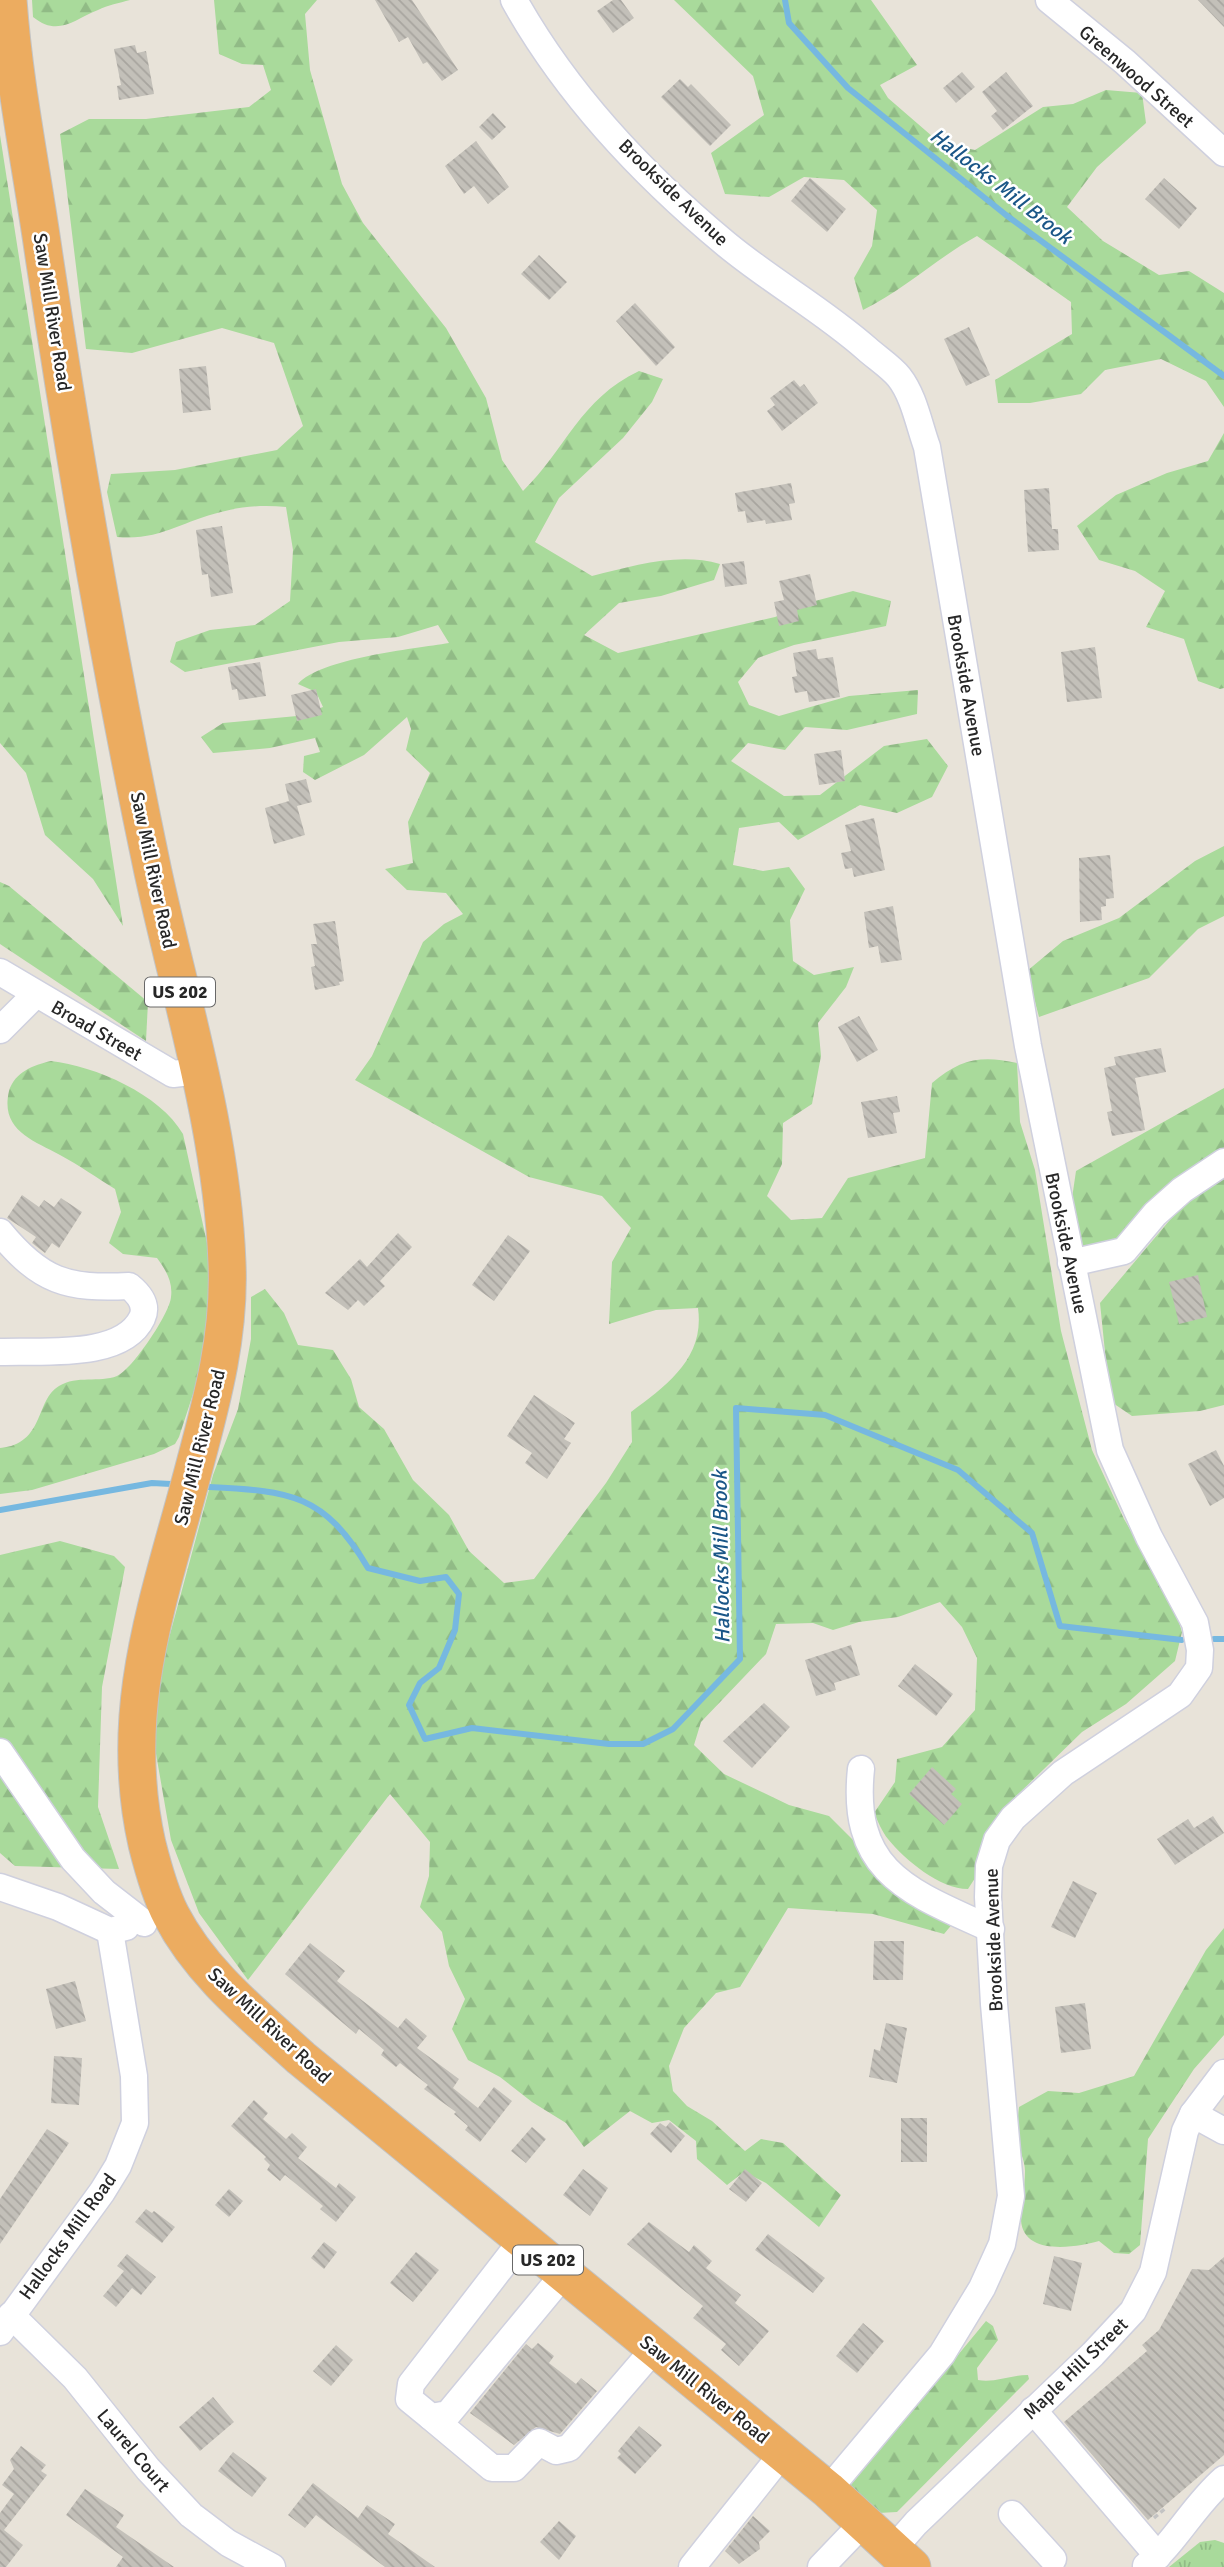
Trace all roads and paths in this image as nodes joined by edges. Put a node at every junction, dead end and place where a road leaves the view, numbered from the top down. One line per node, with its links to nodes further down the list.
1 (514, 0): 11 (street, Brookside Avenue)
2 (1049, 0): 4 (street, Greenwood Street)
3 (6, 11): 8 (highway, Saw Mill River Road / US 202)
4 (1224, 153)
5 (0, 972): 6 (street, Broad Street)
6 (36, 994): 7 (street); 8 (street, Broad Street)
7 (0, 1030)
8 (198, 1071): 16 (highway, Saw Mill River Road / US 202)
9 (1224, 1162): 11 (street)
10 (0, 1232): 12 (street)
11 (1071, 1263): 17 (street, Brookside Avenue)
12 (0, 1352)
13 (0, 1752): 16 (street)
14 (861, 1769): 17 (street)
15 (0, 1887): 18 (street)
16 (158, 1919): 18 (street); 22 (highway, Saw Mill River Road / US 202)
17 (991, 1929): 30 (street, Brookside Avenue)
18 (110, 1931): 24 (street, Hallocks Mill Road)
19 (1224, 2073): 20 (street, Maple Hill Street)
20 (1193, 2115): 21 (street); 26 (street, Maple Hill Street)
21 (1224, 2132)
22 (523, 2239): 23 (highway, Saw Mill River Road / US 202); 27 (street)
23 (564, 2274): 25 (highway, Saw Mill River Road / US 202); 27 (street)
24 (6, 2324): 38 (street, Laurel Court)
25 (654, 2348): 27 (street); 28 (highway, Saw Mill River Road / US 202)
26 (1033, 2410): 35 (street, Maple Hill Street); 36 (street)
27 (430, 2417)
28 (783, 2453): 30 (highway, Saw Mill River Road / US 202); 39 (street)
29 (1224, 2479): 36 (street)
30 (828, 2490): 33 (highway, Saw Mill River Road / US 202)
31 (1168, 2506): 34 (path)
32 (1008, 2519): 37 (street)
33 (865, 2521): 35 (highway, Saw Mill River Road / US 202); 40 (street)
34 (1146, 2522)
35 (903, 2557)
36 (1151, 2562)
37 (1047, 2563)
38 (272, 2567)
39 (692, 2567)
40 (821, 2567)

